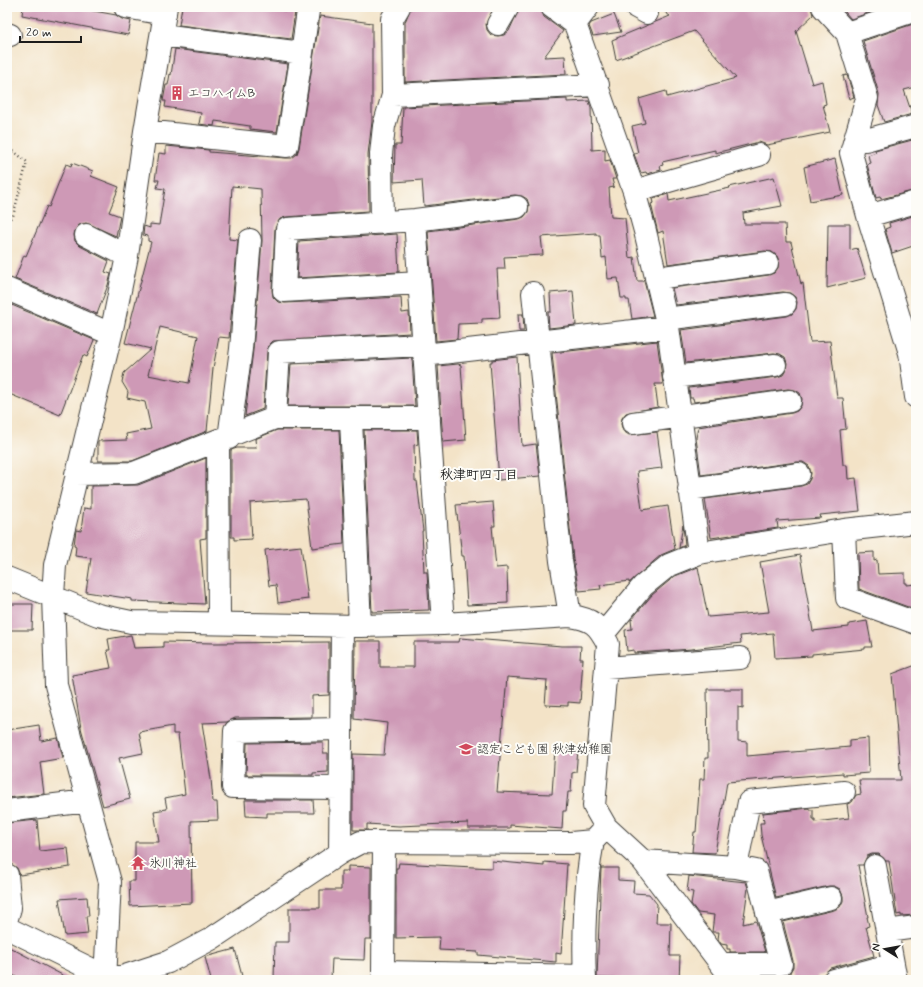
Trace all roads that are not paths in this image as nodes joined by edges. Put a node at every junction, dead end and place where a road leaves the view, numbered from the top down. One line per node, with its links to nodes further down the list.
1 (125, 7): 8 (street)
2 (399, 7): 13 (street)
3 (552, 7): 9 (street)
4 (588, 7): 9 (street)
5 (823, 7): 10 (street)
6 (916, 10): 10 (street)
7 (308, 11): 11 (street)
8 (164, 19): 11 (street); 15 (street)
9 (576, 24): 12 (street)
10 (847, 33): 16 (street)
11 (302, 53): 15 (street)
12 (598, 85): 13 (street); 18 (street)
13 (393, 95): 23 (street)
14 (916, 126): 16 (street)
15 (144, 131): 26 (street)
16 (855, 139): 21 (street)
17 (758, 155): 18 (street)
18 (634, 191): 28 (street)
19 (916, 202): 21 (street)
20 (517, 207): 22 (street)
21 (868, 216): 39 (street)
22 (414, 220): 23 (street); 29 (street)
23 (382, 223): 29 (street)
24 (86, 235): 26 (street)
25 (250, 240): 46 (street)
26 (127, 256): 34 (street)
27 (767, 263): 28 (street)
28 (656, 278): 33 (street)
29 (419, 283): 36 (street)
30 (7, 289): 34 (street)
31 (533, 293): 35 (street)
32 (786, 304): 33 (street)
33 (666, 323): 35 (street); 38 (street)
34 (111, 334): 47 (street)
35 (539, 342): 36 (street); 55 (street)
36 (424, 350): 42 (street); 43 (street)
37 (775, 365): 38 (street)
38 (674, 377): 41 (street)
39 (916, 397)
40 (790, 401): 41 (street)
41 (679, 416): 45 (street); 49 (street)
42 (274, 418): 44 (street); 46 (street)
43 (429, 418): 44 (street); 58 (street)
44 (351, 419): 59 (street)
45 (633, 423)
46 (223, 439): 47 (street); 56 (street)
47 (76, 474): 54 (street)
48 (799, 474): 49 (street)
49 (689, 489): 52 (street)
50 (916, 522): 51 (street)
51 (844, 530): 52 (street); 57 (street)
52 (699, 553): 60 (street)
53 (7, 578): 54 (street)
54 (53, 596): 56 (street); 66 (street)
55 (570, 616): 58 (street); 60 (street)
56 (219, 622): 59 (street)
57 (916, 623)
58 (443, 624): 59 (street)
59 (351, 626): 63 (street)
60 (603, 634): 62 (street)
61 (740, 658): 62 (street)
62 (606, 668): 68 (street)
63 (341, 729): 64 (street); 64 (street)
64 (340, 788): 70 (street)
65 (844, 792): 73 (street)
66 (87, 801): 67 (street); 83 (street)
67 (7, 812)
68 (599, 834): 69 (street); 71 (street); 84 (street)
69 (384, 843): 70 (street); 84 (street)
70 (340, 853): 83 (street)
71 (642, 861): 73 (street); 81 (street)
72 (875, 866): 80 (street)
73 (736, 867): 76 (street)
74 (7, 875): 77 (street)
75 (831, 898): 76 (street)
76 (767, 913): 81 (street)
77 (7, 918)
78 (916, 927): 80 (street)
79 (7, 928): 83 (street)
80 (887, 931): 82 (street)
81 (727, 972)
82 (895, 972): 85 (street)
83 (105, 978)
84 (585, 978)
85 (834, 980)

